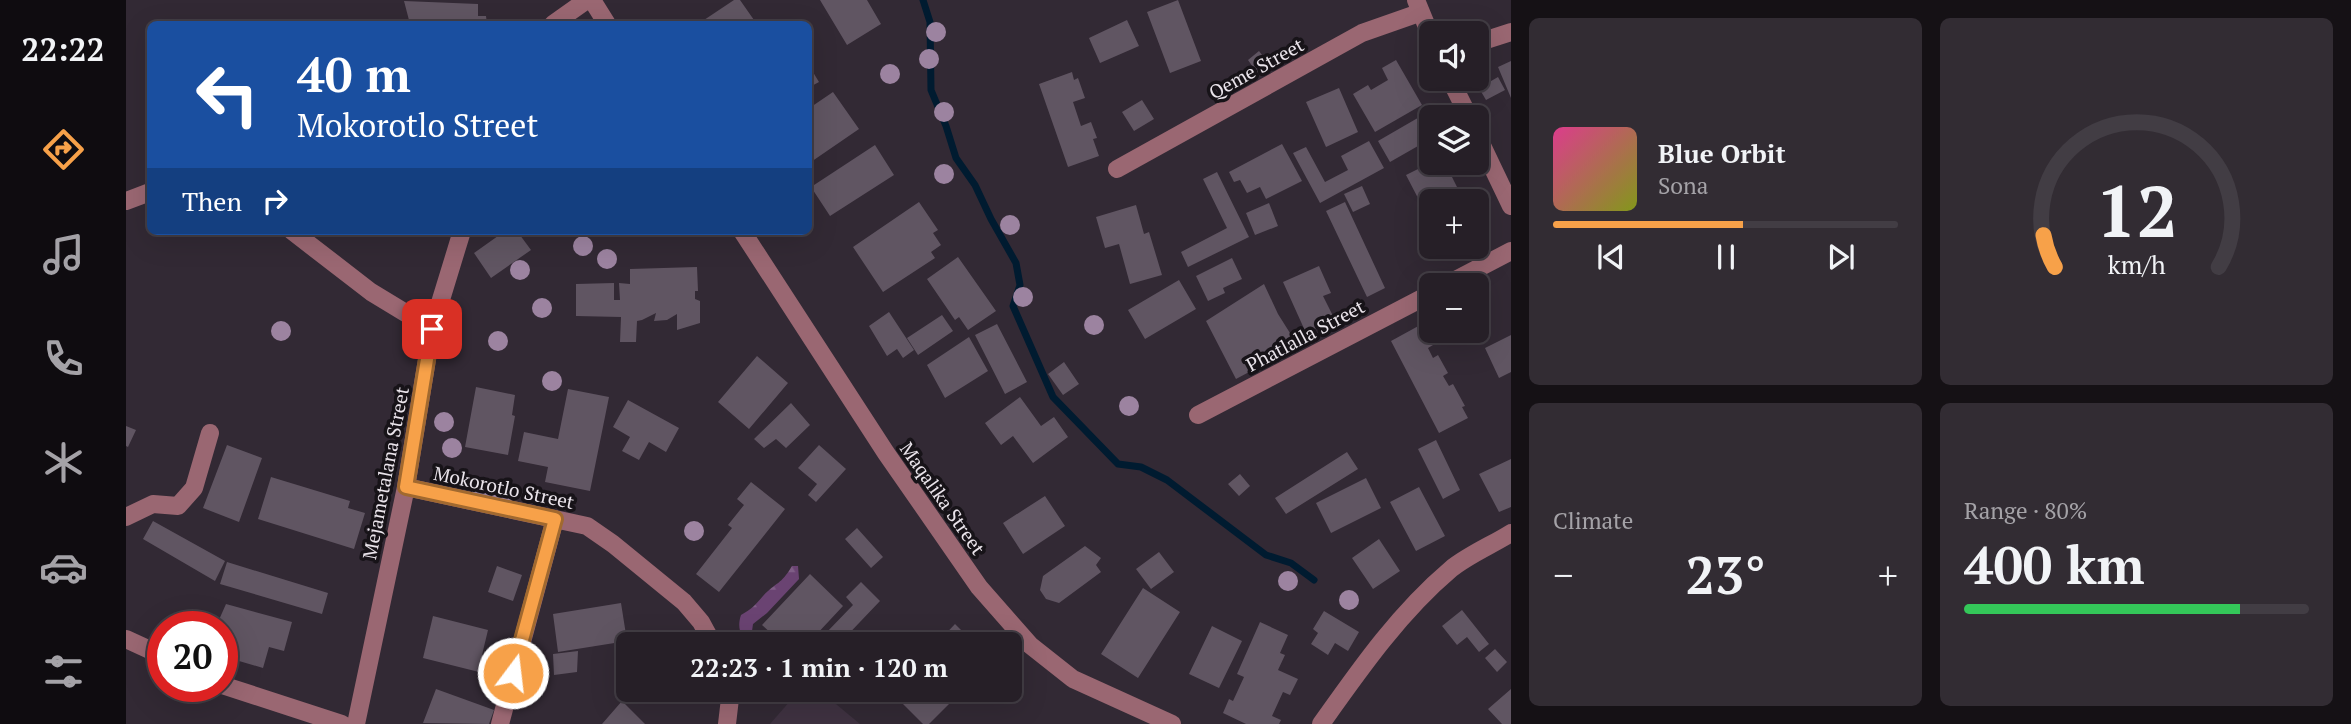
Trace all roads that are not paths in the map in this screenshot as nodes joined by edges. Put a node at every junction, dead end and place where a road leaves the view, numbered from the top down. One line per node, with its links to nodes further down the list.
1 (589, 0): 3 (street); 4 (street)
2 (1418, 6): 8 (street, Qeme Street)
3 (558, 21)
4 (605, 21)
5 (1511, 32): 6 (street)
6 (1489, 39)
7 (1489, 160): 11 (street)
8 (1117, 169)
9 (147, 192): 10 (street)
10 (126, 201)
11 (1511, 206)
12 (297, 235): 18 (street)
13 (462, 235): 18 (street, Mejametalana Street)
14 (744, 235): 34 (street, Maqalika Street)
15 (1511, 251): 16 (street)
16 (1469, 273)
17 (1419, 300): 19 (street, Phatlalla Street)
18 (432, 329): 21 (street, Mejametalana Street)
19 (1198, 415)
20 (210, 433): 22 (street)
21 (406, 487): 23 (street, Mokorotlo Street); 31 (street, Mejametalana Street)
22 (126, 517)
23 (555, 519): 25 (street, Mokorotlo Street); 32 (street)
24 (1511, 533): 35 (street)
25 (706, 632)
26 (126, 639): 27 (street)
27 (147, 649)
28 (238, 690): 30 (street)
29 (730, 702): 33 (street)
30 (342, 724)
31 (356, 724)
32 (500, 724)
33 (727, 724)
34 (1172, 724)
35 (1321, 724)

